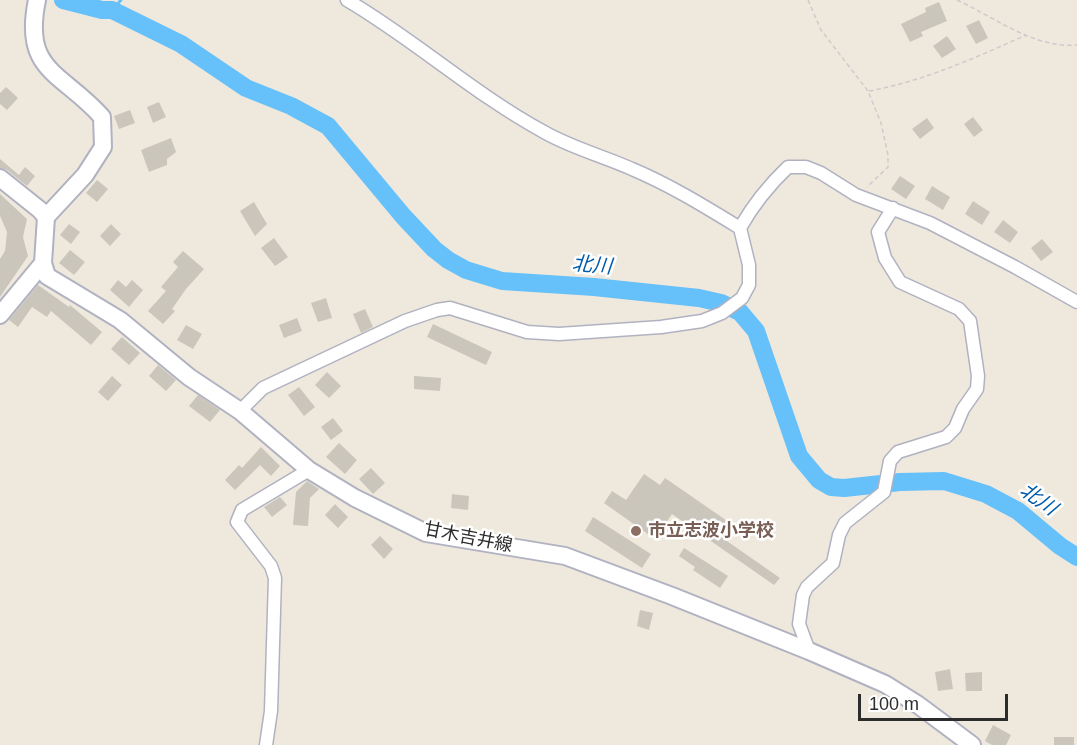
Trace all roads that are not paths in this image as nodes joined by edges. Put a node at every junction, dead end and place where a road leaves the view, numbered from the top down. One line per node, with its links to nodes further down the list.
1 (37, 0): 5 (main road)
2 (354, 2): 6 (street)
3 (0, 178): 5 (main road)
4 (893, 208): 6 (street); 8 (street); 12 (street)
5 (46, 217): 7 (main road)
6 (740, 228): 10 (street)
7 (43, 263): 9 (main road); 10 (main road, 甘木吉井線)
8 (1077, 302)
9 (0, 315)
10 (240, 411): 11 (main road, 甘木吉井線)
11 (309, 470): 12 (main road, 甘木吉井線); 13 (street)
12 (809, 651): 14 (main road, 甘木吉井線)
13 (266, 745)
14 (972, 745)

